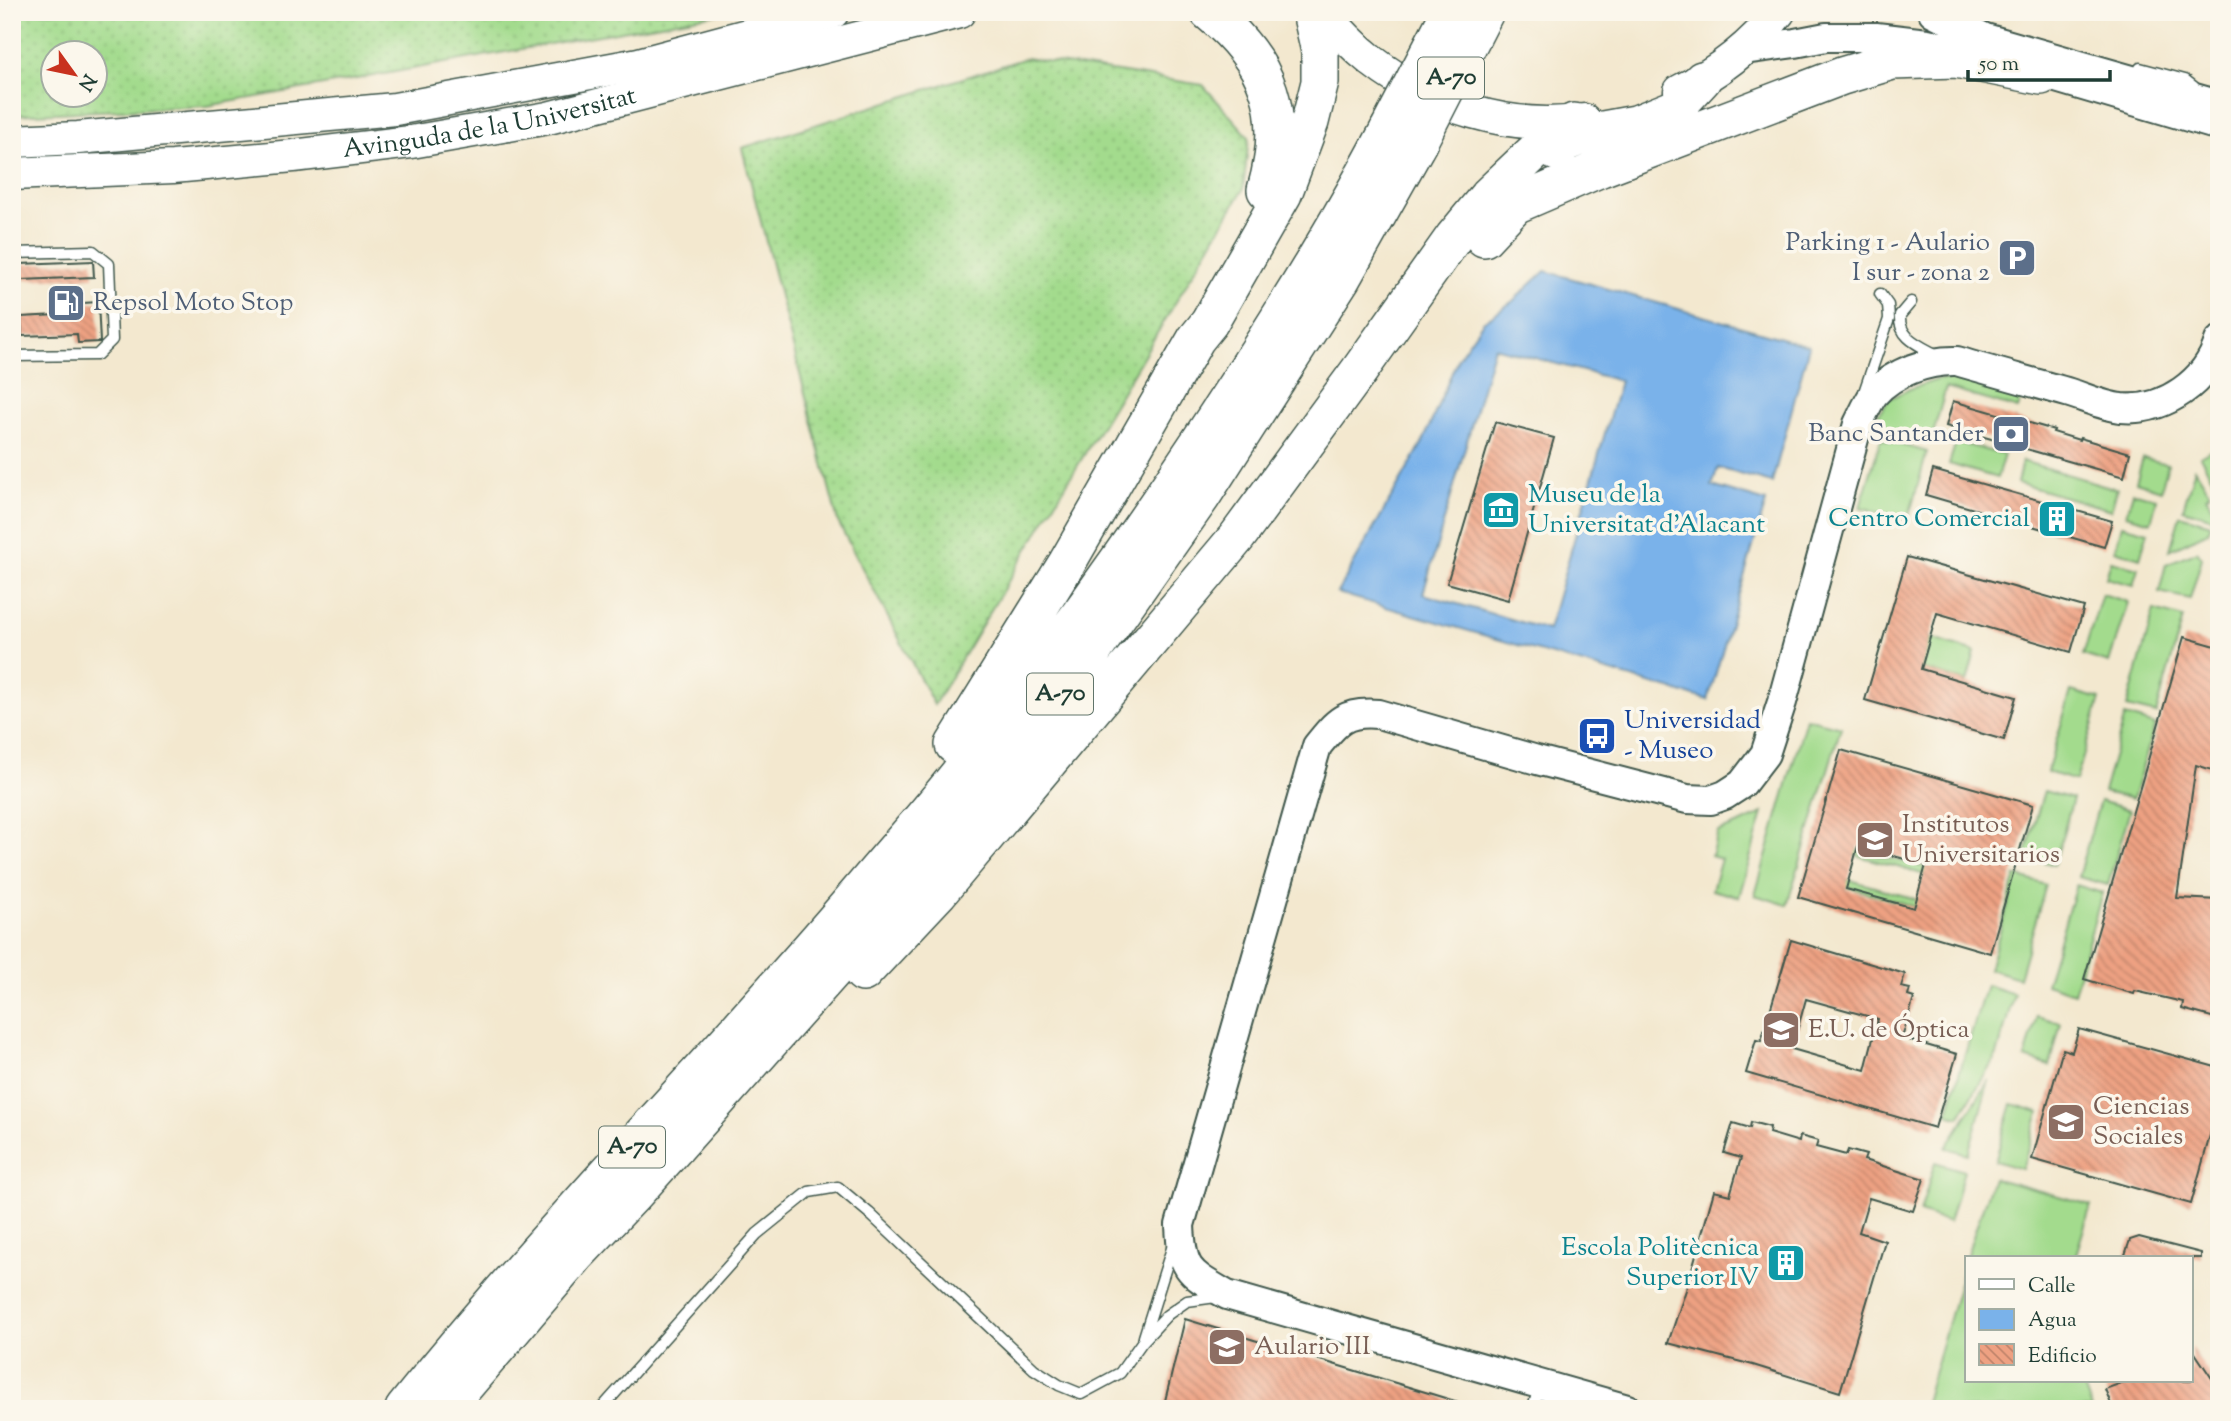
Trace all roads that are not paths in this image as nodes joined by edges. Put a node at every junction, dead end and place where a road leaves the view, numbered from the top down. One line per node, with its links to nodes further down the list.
1 (833, 12): 19 (main road, Avinguda de la Universitat)
2 (958, 12): 20 (main road, Avinguda de la Universitat)
3 (1209, 12): 24 (highway)
4 (1311, 12): 24 (highway)
5 (1323, 12): 17 (main road)
6 (1450, 12): 18 (highway, A-70, bridge)
7 (1485, 12): 18 (highway, A-70, bridge)
8 (1779, 12): 12 (main road)
9 (1933, 12): 11 (street)
10 (1949, 12): 11 (street)
11 (2005, 40): 16 (street)
12 (1744, 50): 14 (street); 15 (main road)
13 (2124, 63): 16 (lane)
14 (2041, 76): 16 (street); 28 (highway)
15 (1702, 80): 17 (main road); 28 (highway)
16 (2217, 111)
17 (1574, 122): 28 (highway)
18 (1403, 137): 30 (highway, A-70); 31 (highway, A-70)
19 (12, 141)
20 (23, 179)
21 (12, 253): 26 (lane)
22 (1880, 294): 29 (lane)
23 (1911, 302): 27 (lane)
24 (1196, 339): 30 (highway)
25 (2219, 341): 27 (street)
26 (12, 356)
27 (1946, 360): 29 (street)
28 (1359, 371): 31 (highway)
29 (1858, 424): 32 (street)
30 (863, 887): 36 (highway, A-70)
31 (636, 1192): 37 (highway, A-70)
32 (1180, 1225): 33 (street); 34 (lane)
33 (1227, 1295): 34 (lane); 35 (street)
34 (1142, 1342): 38 (lane)
35 (1537, 1396): 39 (street)
36 (404, 1409)
37 (445, 1409)
38 (601, 1409)
39 (1627, 1409)

